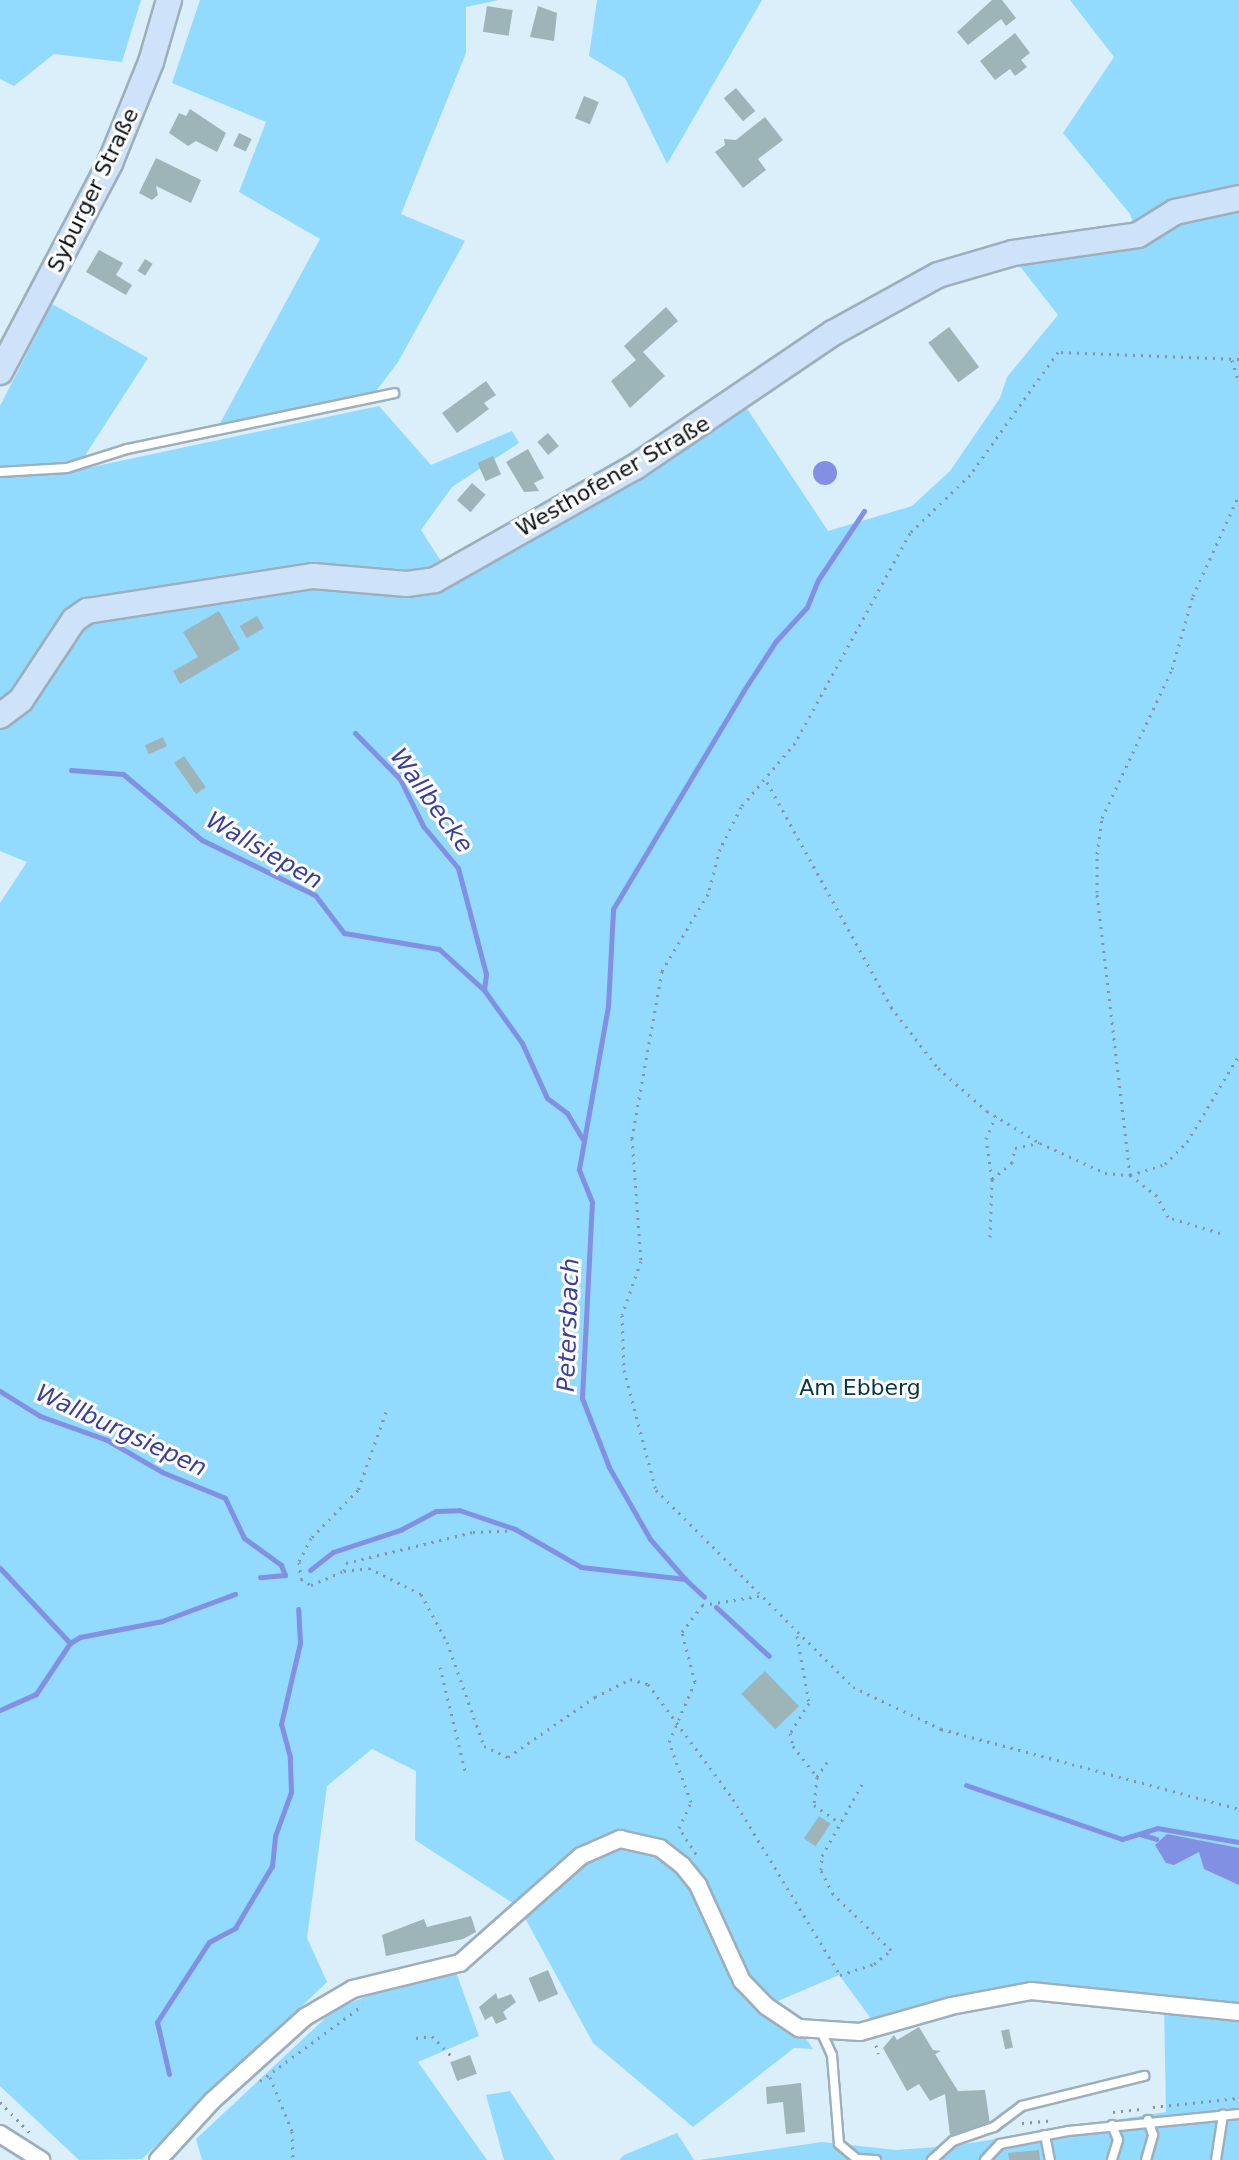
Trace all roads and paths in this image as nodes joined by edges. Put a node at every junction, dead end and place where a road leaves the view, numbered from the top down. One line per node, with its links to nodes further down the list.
1 (172, 5): 5 (street, Syburger Straße)
2 (1239, 198): 10 (street, Westhofener Straße)
3 (1232, 359): 4 (path); 6 (path); 11 (path)
4 (1239, 359)
5 (0, 372)
6 (1239, 383)
7 (394, 393): 8 (lane)
8 (0, 472)
9 (1239, 495): 15 (path)
10 (0, 716)
11 (767, 782): 13 (path); 22 (path)
12 (1239, 1055): 15 (path)
13 (996, 1116): 14 (path); 16 (path)
14 (1040, 1143): 15 (path); 16 (path)
15 (1130, 1175): 17 (path)
16 (992, 1179): 18 (path)
17 (1220, 1233)
18 (990, 1237)
19 (386, 1412): 21 (path)
20 (507, 1531): 21 (path)
21 (344, 1571): 25 (path)
22 (759, 1596): 23 (path); 25 (path)
23 (797, 1636): 28 (path); 30 (path)
24 (440, 1667): 27 (path)
25 (676, 1726): 31 (path); 32 (path)
26 (827, 1762): 28 (path)
27 (465, 1770)
28 (817, 1777): 31 (path)
29 (865, 1779): 31 (path)
30 (1239, 1809)
31 (840, 1823)
32 (697, 1856)
33 (396, 1978): 35 (street); 48 (street); 49 (path)
34 (1239, 2012): 35 (street)
35 (822, 2033): 50 (lane)
36 (416, 2038): 37 (path)
37 (453, 2058)
38 (1144, 2076): 51 (lane)
39 (0, 2102): 42 (path)
40 (1239, 2114): 41 (lane)
41 (1223, 2115): 43 (lane); 56 (lane)
42 (20, 2117)
43 (1148, 2120): 44 (lane); 55 (lane)
44 (1112, 2125): 46 (lane); 54 (lane)
45 (0, 2134): 47 (street)
46 (1045, 2135): 52 (lane); 53 (lane)
47 (41, 2160)
48 (158, 2160)
49 (293, 2160)
50 (876, 2160)
51 (932, 2160)
52 (985, 2160)
53 (1050, 2160)
54 (1112, 2160)
55 (1146, 2160)
56 (1216, 2160)

